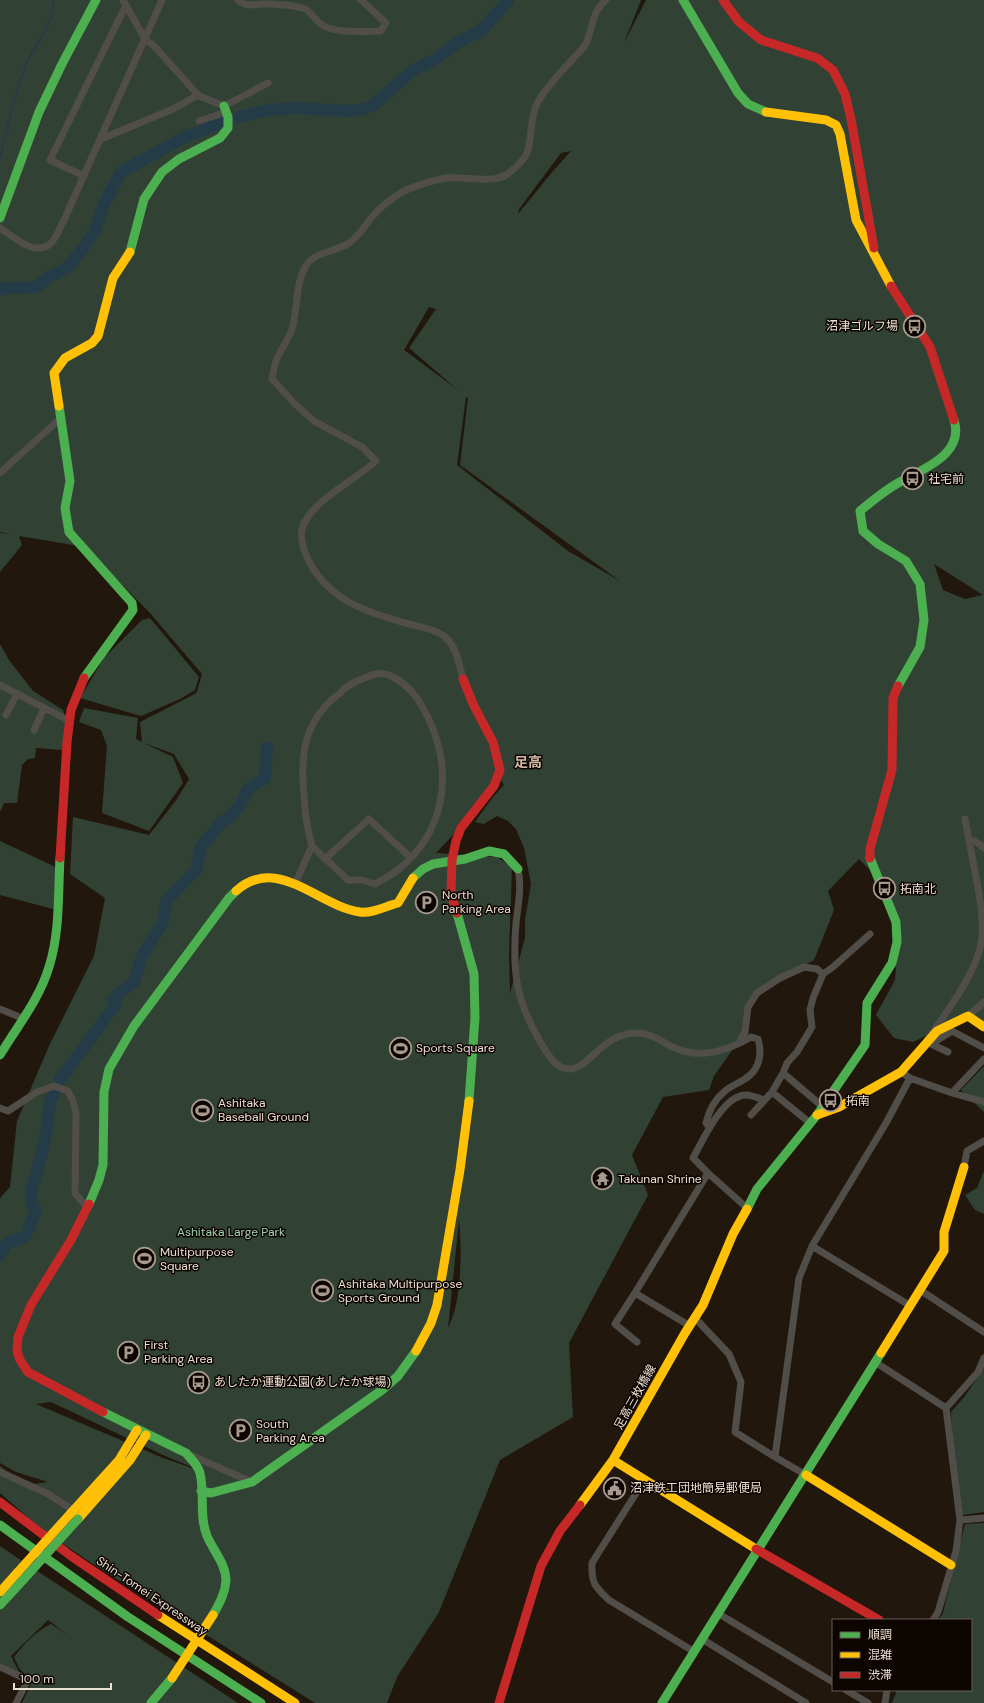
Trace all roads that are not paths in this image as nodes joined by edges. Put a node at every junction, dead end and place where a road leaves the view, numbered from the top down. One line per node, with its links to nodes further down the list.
1 (96, 0): 17 (main road)
2 (162, 0): 10 (street)
3 (238, 0): 8 (street)
4 (361, 0): 8 (street)
5 (606, 0): 22 (street)
6 (683, 0): 19 (main road)
7 (723, 0): 19 (main road)
8 (261, 2)
9 (125, 3): 10 (street); 16 (street)
10 (145, 39): 12 (street); 15 (street)
11 (268, 83): 13 (street)
12 (198, 94): 13 (street); 15 (street)
13 (225, 109): 14 (street); 20 (main road)
14 (199, 121)
15 (101, 139): 16 (street)
16 (84, 176): 18 (street)
17 (0, 218)
18 (0, 228)
19 (875, 259): 58 (main road, 足高三枚橋線)
20 (62, 418): 21 (street); 27 (main road)
21 (0, 472)
22 (463, 679): 35 (main road)
23 (0, 685): 24 (street)
24 (17, 694): 25 (street); 26 (street)
25 (44, 708): 27 (street); 28 (street)
26 (6, 715)
27 (70, 722): 43 (main road)
28 (34, 730)
29 (965, 819): 30 (street)
30 (969, 840): 32 (street); 45 (street)
31 (312, 846): 33 (street); 34 (street); 37 (street)
32 (984, 848)
33 (410, 857): 34 (street); 34 (street)
34 (324, 859)
35 (452, 860): 36 (main road); 37 (main road); 87 (main road)
36 (518, 869): 46 (street)
37 (295, 884): 67 (main road)
38 (870, 934): 39 (street)
39 (823, 974): 46 (street); 52 (street)
40 (984, 1002): 42 (street)
41 (0, 1009): 43 (street)
42 (968, 1016): 44 (main road); 45 (main road)
43 (22, 1018): 49 (main road)
44 (984, 1027)
45 (928, 1043): 47 (street); 48 (street); 51 (main road)
46 (738, 1044): 63 (street)
47 (984, 1048)
48 (948, 1052)
49 (0, 1055)
50 (984, 1059): 55 (street)
51 (901, 1072): 53 (street); 61 (main road)
52 (783, 1073): 54 (street); 58 (street)
53 (910, 1078): 55 (street); 69 (street)
54 (772, 1092): 56 (street); 62 (street)
55 (952, 1092): 57 (street)
56 (764, 1100): 60 (street); 63 (street)
57 (984, 1102)
58 (822, 1106): 61 (main road, 足高三枚橋線)
59 (0, 1108): 67 (street)
60 (752, 1115)
61 (817, 1115): 62 (main road, 足高三枚橋線)
62 (810, 1123): 68 (main road, 足高三枚橋線)
63 (709, 1127): 66 (street)
64 (984, 1141): 65 (street)
65 (964, 1168): 70 (main road)
66 (708, 1174): 68 (street); 71 (street)
67 (87, 1208): 79 (main road)
68 (748, 1208): 73 (main road, 足高三枚橋線)
69 (812, 1246): 72 (street); 82 (street)
70 (920, 1290): 72 (main road); 74 (street)
71 (634, 1293): 73 (street); 75 (street)
72 (909, 1305): 77 (main road)
73 (693, 1322): 82 (street); 83 (main road, 足高三枚橋線)
74 (984, 1332)
75 (637, 1342)
76 (984, 1358): 78 (street)
77 (875, 1362): 78 (street); 85 (main road)
78 (946, 1408): 92 (street)
79 (137, 1430): 80 (main road); 90 (main road)
80 (146, 1435): 81 (main road); 90 (main road)
81 (186, 1453): 87 (street); 88 (main road)
82 (775, 1457): 85 (street)
83 (613, 1460): 86 (main road); 112 (main road, 足高三枚橋線)
84 (0, 1472): 90 (street)
85 (806, 1475): 94 (main road); 95 (main road)
86 (645, 1479): 94 (main road); 103 (street)
87 (252, 1482): 88 (main road)
88 (201, 1491): 109 (main road, bridge)
89 (0, 1502): 111 (main road, Shin-Tomei Expressway)
90 (76, 1514): 96 (main road, bridge)
91 (984, 1518): 92 (street)
92 (963, 1519): 95 (street)
93 (0, 1525): 110 (main road)
94 (759, 1551): 99 (main road); 100 (main road)
95 (951, 1565): 101 (street)
96 (20, 1576): 97 (main road); 98 (main road)
97 (0, 1592)
98 (0, 1605)
99 (719, 1614): 102 (main road); 105 (street)
100 (877, 1619)
101 (934, 1619)
102 (702, 1639): 103 (main road); 114 (street)
103 (693, 1652): 113 (main road)
104 (0, 1667): 108 (street)
105 (832, 1681)
106 (848, 1691): 115 (street)
107 (887, 1691): 116 (street)
108 (16, 1703)
109 (151, 1703)
110 (261, 1703)
111 (295, 1703)
112 (499, 1703)
113 (662, 1703)
114 (806, 1703)
115 (868, 1703)
116 (885, 1703)

